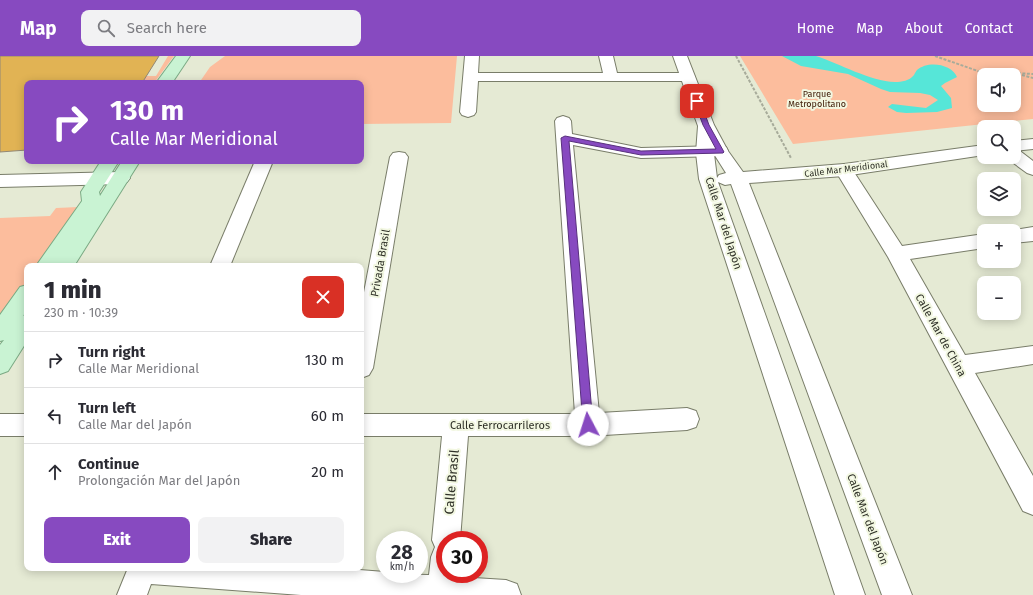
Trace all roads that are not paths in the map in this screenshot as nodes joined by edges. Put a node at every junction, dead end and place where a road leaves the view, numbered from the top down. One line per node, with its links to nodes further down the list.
1 (472, 56): 6 (street)
2 (606, 56): 5 (street)
3 (680, 56): 7 (street, Calle Mar del Japón)
4 (189, 58): 8 (main road); 9 (main road)
5 (611, 76): 6 (street); 7 (street)
6 (470, 77): 10 (street)
7 (688, 77): 14 (street, Calle Mar del Japón)
8 (167, 80)
9 (182, 80)
10 (468, 112)
11 (1033, 144): 12 (street)
12 (1021, 145)
13 (977, 151): 21 (street, Calle Mar Meridional)
14 (713, 152): 22 (street, Calle Mar del Japón); 23 (street, Calle Mar del Japón); 46 (street)
15 (399, 157): 37 (street, Privada Brasil)
16 (1021, 160): 20 (street)
17 (109, 164): 25 (main road)
18 (128, 164): 25 (main road)
19 (263, 164): 33 (street)
20 (1033, 169)
21 (844, 170): 22 (street, Calle Mar Meridional); 30 (street, Calle Mar de China)
22 (738, 178): 23 (street, Calle Mar Meridional); 54 (street, Calle Mar del Japón)
23 (708, 179): 53 (street, Calle Mar del Japón)
24 (0, 181): 25 (street)
25 (105, 185): 26 (street); 31 (main road); 32 (main road)
26 (0, 194)
27 (1033, 234): 28 (street)
28 (1021, 235)
29 (977, 242): 30 (street)
30 (897, 254): 40 (street, Calle Mar de China)
31 (48, 263)
32 (66, 263)
33 (221, 263)
34 (24, 297): 36 (main road)
35 (24, 328): 39 (main road)
36 (0, 332)
37 (364, 351)
38 (1033, 354): 40 (street)
39 (0, 364)
40 (958, 366): 47 (street, Calle Mar de China)
41 (687, 419): 46 (street, Calle Ferrocarrileros)
42 (0, 425): 43 (street)
43 (24, 425)
44 (364, 425): 45 (street, Calle Ferrocarrileros)
45 (456, 425): 46 (street, Calle Ferrocarrileros); 48 (street, Calle Brasil)
46 (588, 425)
47 (1033, 502)
48 (447, 531)
49 (139, 577): 51 (street)
50 (443, 583): 51 (street)
51 (442, 593): 52 (street)
52 (506, 595)
53 (850, 595)
54 (897, 595)

